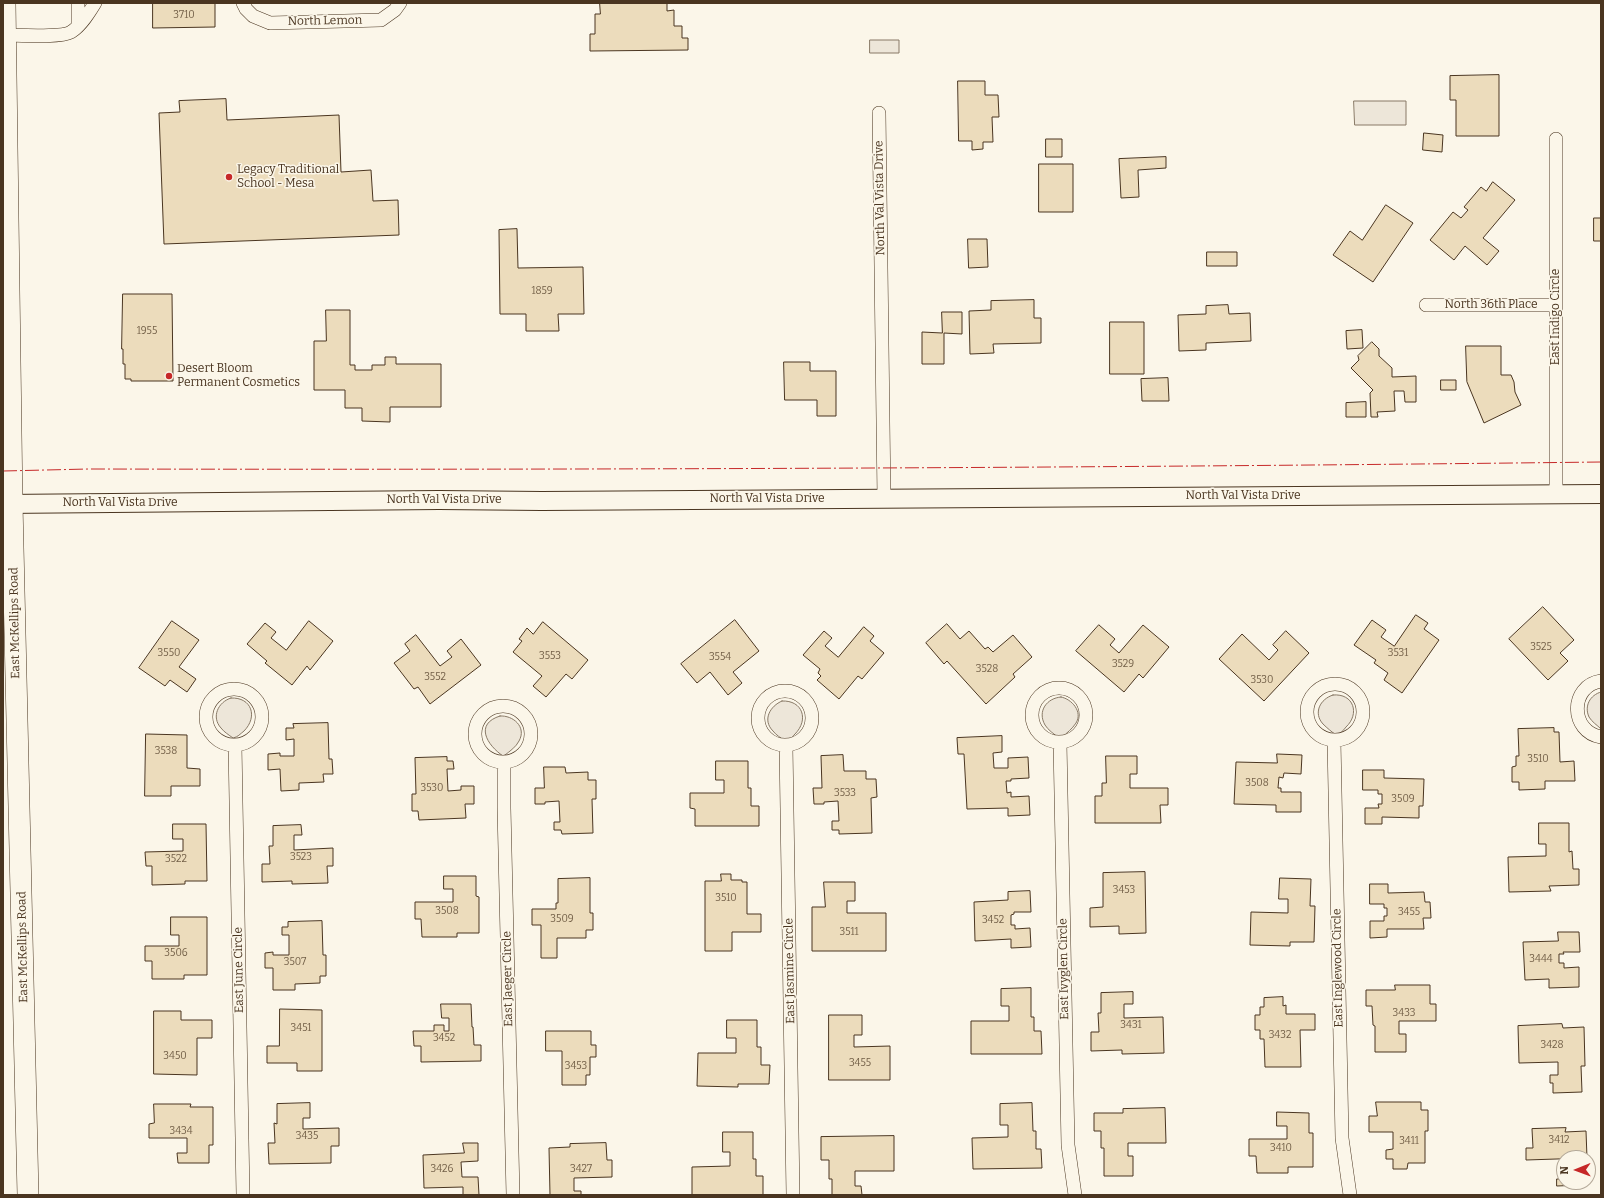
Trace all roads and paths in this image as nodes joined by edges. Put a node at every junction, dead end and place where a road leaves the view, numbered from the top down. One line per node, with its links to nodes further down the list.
1 (5, 3): 7 (main road, East McKellips Road)
2 (78, 3): 6 (street)
3 (95, 3): 6 (street)
4 (243, 3): 5 (street, North Lemon)
5 (398, 7)
6 (78, 26): 7 (street)
7 (4, 35): 15 (main road, East McKellips Road)
8 (879, 114): 14 (street, North Val Vista Drive)
9 (1556, 139): 11 (street, East Indigo Circle)
10 (1426, 305): 11 (street, North 36th Place)
11 (1556, 305): 13 (street, East Indigo Circle)
12 (1601, 494): 13 (main road, North Val Vista Drive)
13 (1556, 495): 14 (main road, North Val Vista Drive)
14 (884, 498): 15 (main road, North Val Vista Drive)
15 (8, 504): 23 (main road, East McKellips Road)
16 (1601, 681): 17 (street)
17 (1601, 737)
18 (1334, 741): 18 (street); 28 (street, East Inglewood Circle)
19 (1060, 743): 19 (street); 27 (street, East Ivyglen Circle)
20 (235, 745): 20 (street); 24 (street, East June Circle)
21 (786, 746): 21 (street); 26 (street, East Jasmine Circle)
22 (504, 763): 22 (street); 25 (street, East Jaeger Circle)
23 (28, 1195)
24 (243, 1195)
25 (513, 1195)
26 (794, 1195)
27 (1075, 1195)
28 (1350, 1195)

